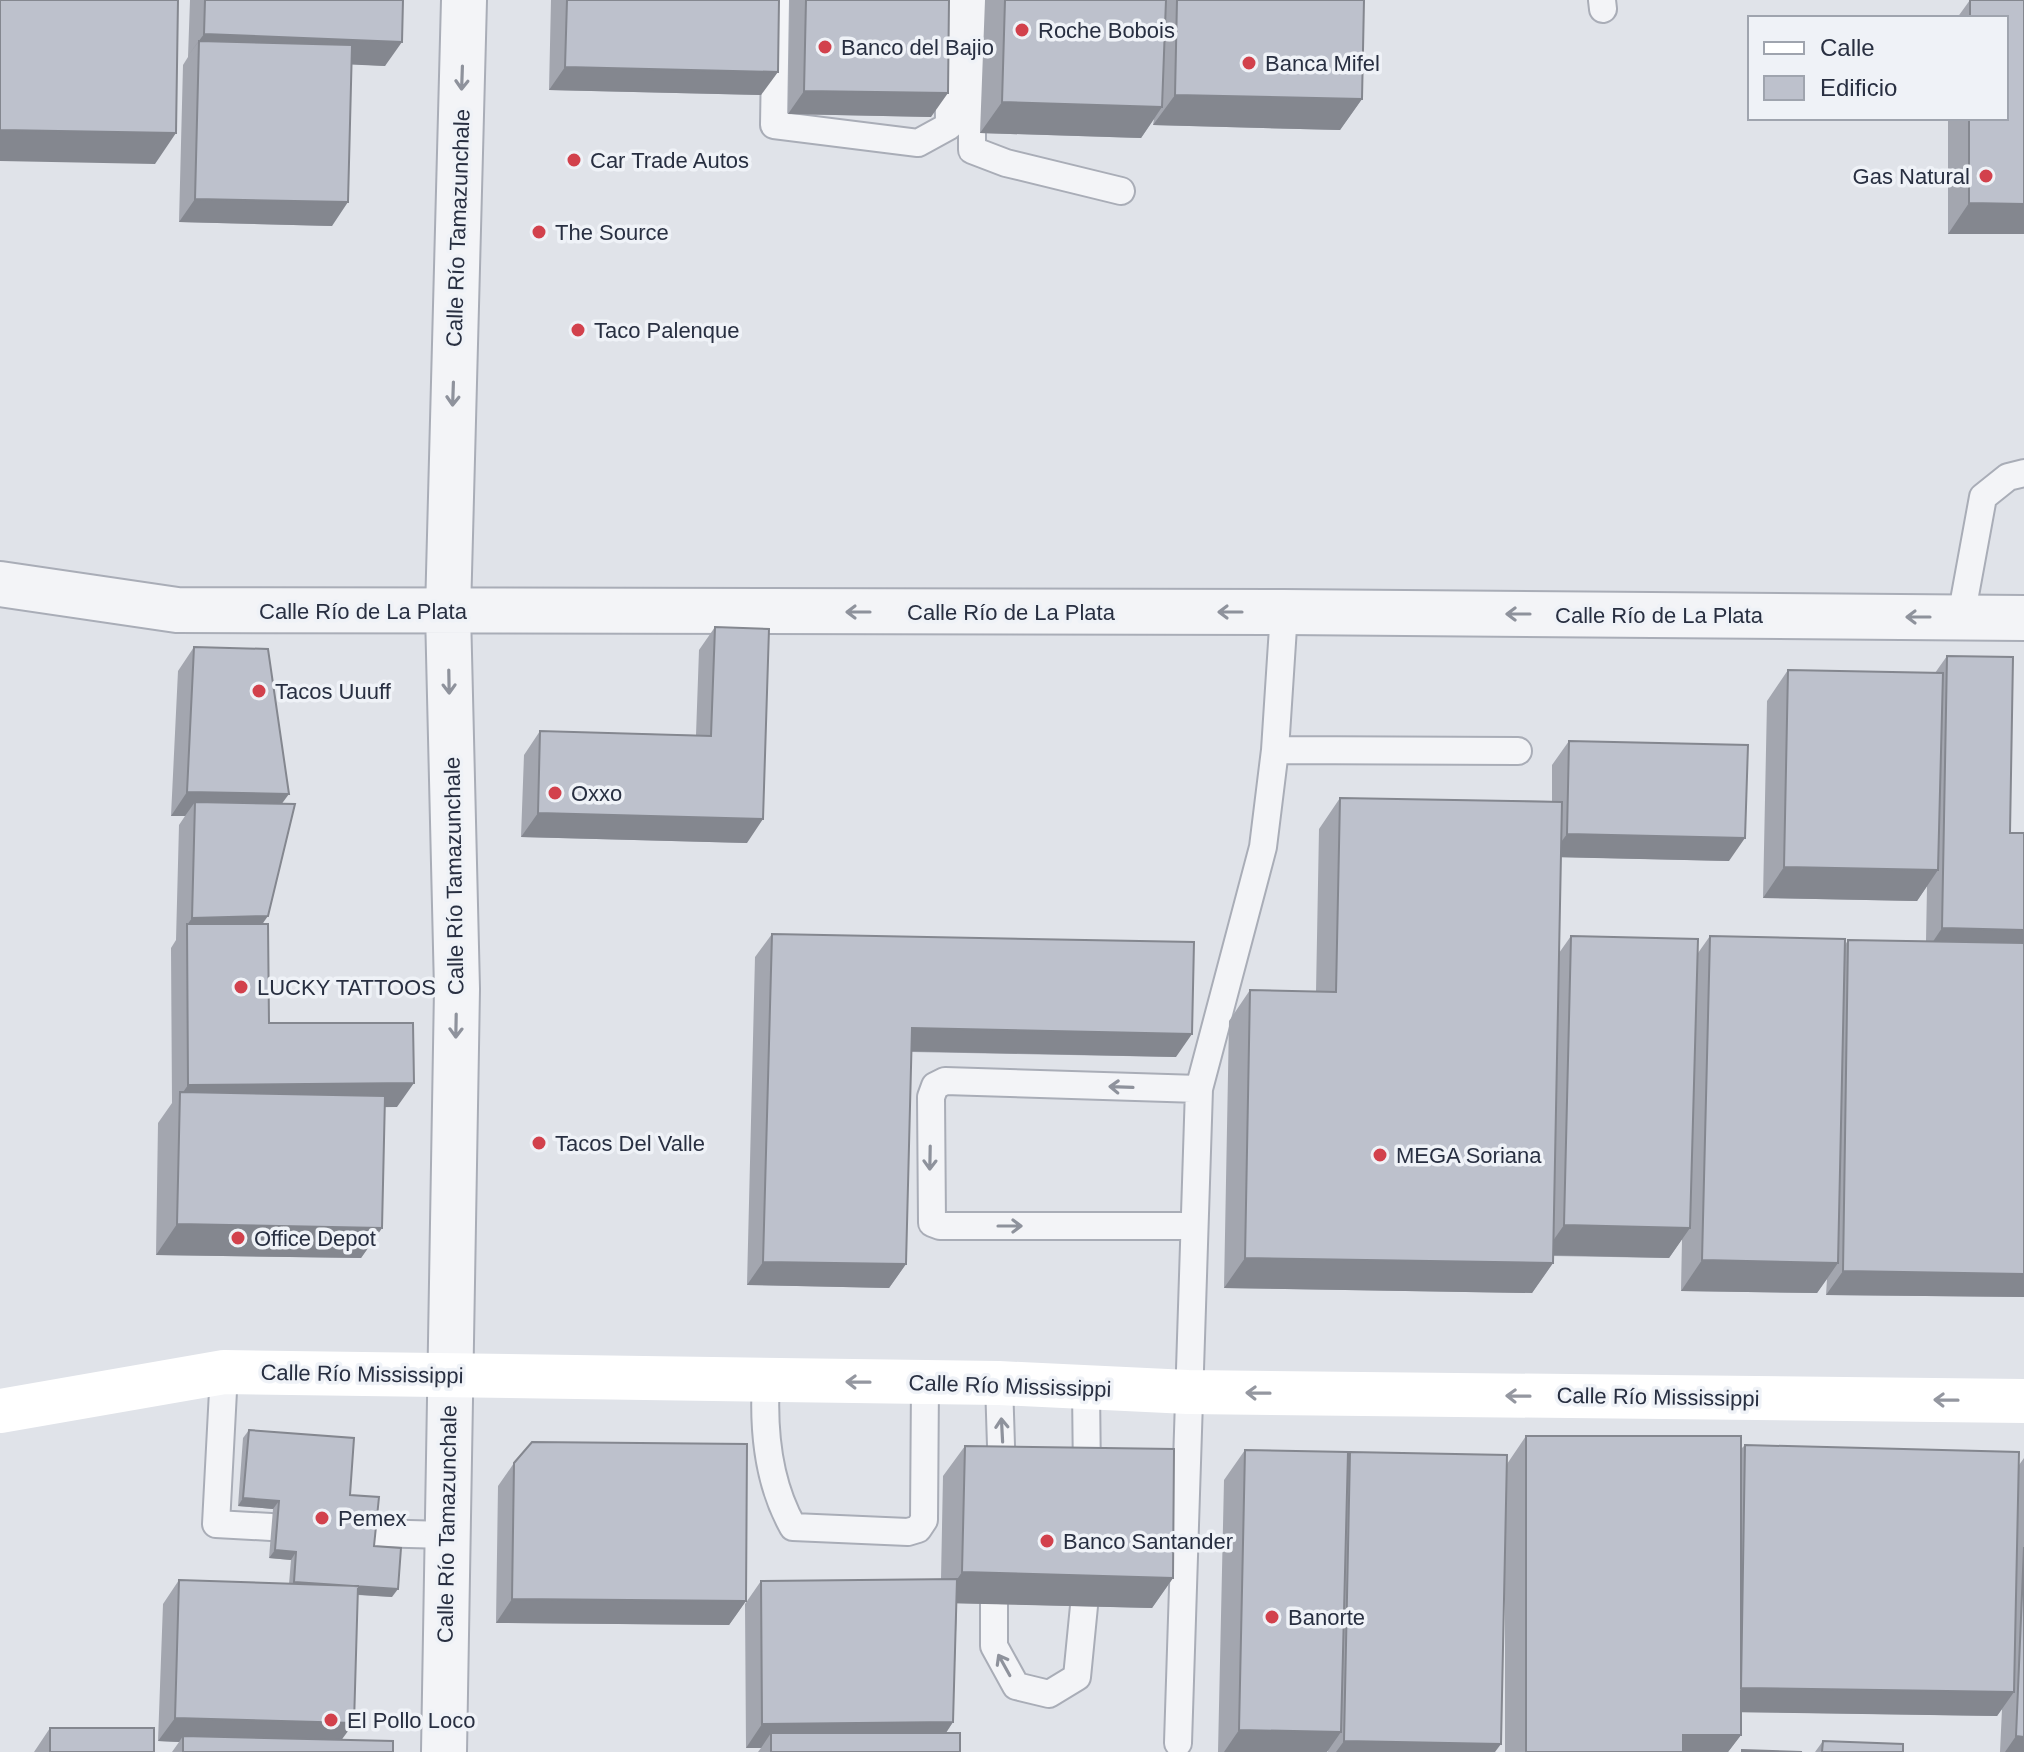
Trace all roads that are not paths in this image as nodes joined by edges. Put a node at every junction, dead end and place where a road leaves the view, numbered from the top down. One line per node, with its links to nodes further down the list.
1 (464, 0): 8 (street, Calle Río Tamazunchale, one-way to 8)
2 (776, 0): 3 (lane)
3 (948, 0)
4 (972, 0): 5 (lane)
5 (1121, 191)
6 (2024, 473): 10 (lane)
7 (0, 584): 8 (street, Calle Río de La Plata)
8 (448, 612): 9 (street, Calle Río de La Plata, one-way to 8); 17 (street, Calle Río Tamazunchale, one-way to 17)
9 (1284, 612): 10 (street, Calle Río de La Plata, one-way to 9); 12 (lane)
10 (1961, 617): 11 (street, Calle Río de La Plata)
11 (2024, 618)
12 (1275, 750): 13 (lane); 14 (lane)
13 (1518, 751)
14 (1199, 1089): 15 (lane); 15 (lane, one-way to 15)
15 (1194, 1226): 22 (lane)
16 (224, 1372): 17 (street, Calle Río Mississippi); 24 (street, Calle Río Mississippi); 27 (lane)
17 (449, 1374): 18 (street, Calle Río Mississippi); 29 (street, Calle Río Tamazunchale)
18 (766, 1380): 19 (street, Calle Río Mississippi, one-way to 18); 19 (lane)
19 (925, 1383): 20 (street, Calle Río Mississippi)
20 (999, 1383): 21 (street, Calle Río Mississippi); 25 (lane, one-way to 20)
21 (1086, 1388): 22 (street, Calle Río Mississippi); 26 (lane)
22 (1188, 1392): 23 (street, Calle Río Mississippi, one-way to 22); 32 (lane)
23 (2024, 1401)
24 (0, 1411)
25 (1002, 1477)
26 (1087, 1478)
27 (271, 1527)
28 (371, 1533): 29 (lane)
29 (447, 1535): 33 (street, Calle Río Tamazunchale)
30 (994, 1604): 31 (lane, one-way to 30)
31 (1084, 1606)
32 (1178, 1743)
33 (444, 1752)

